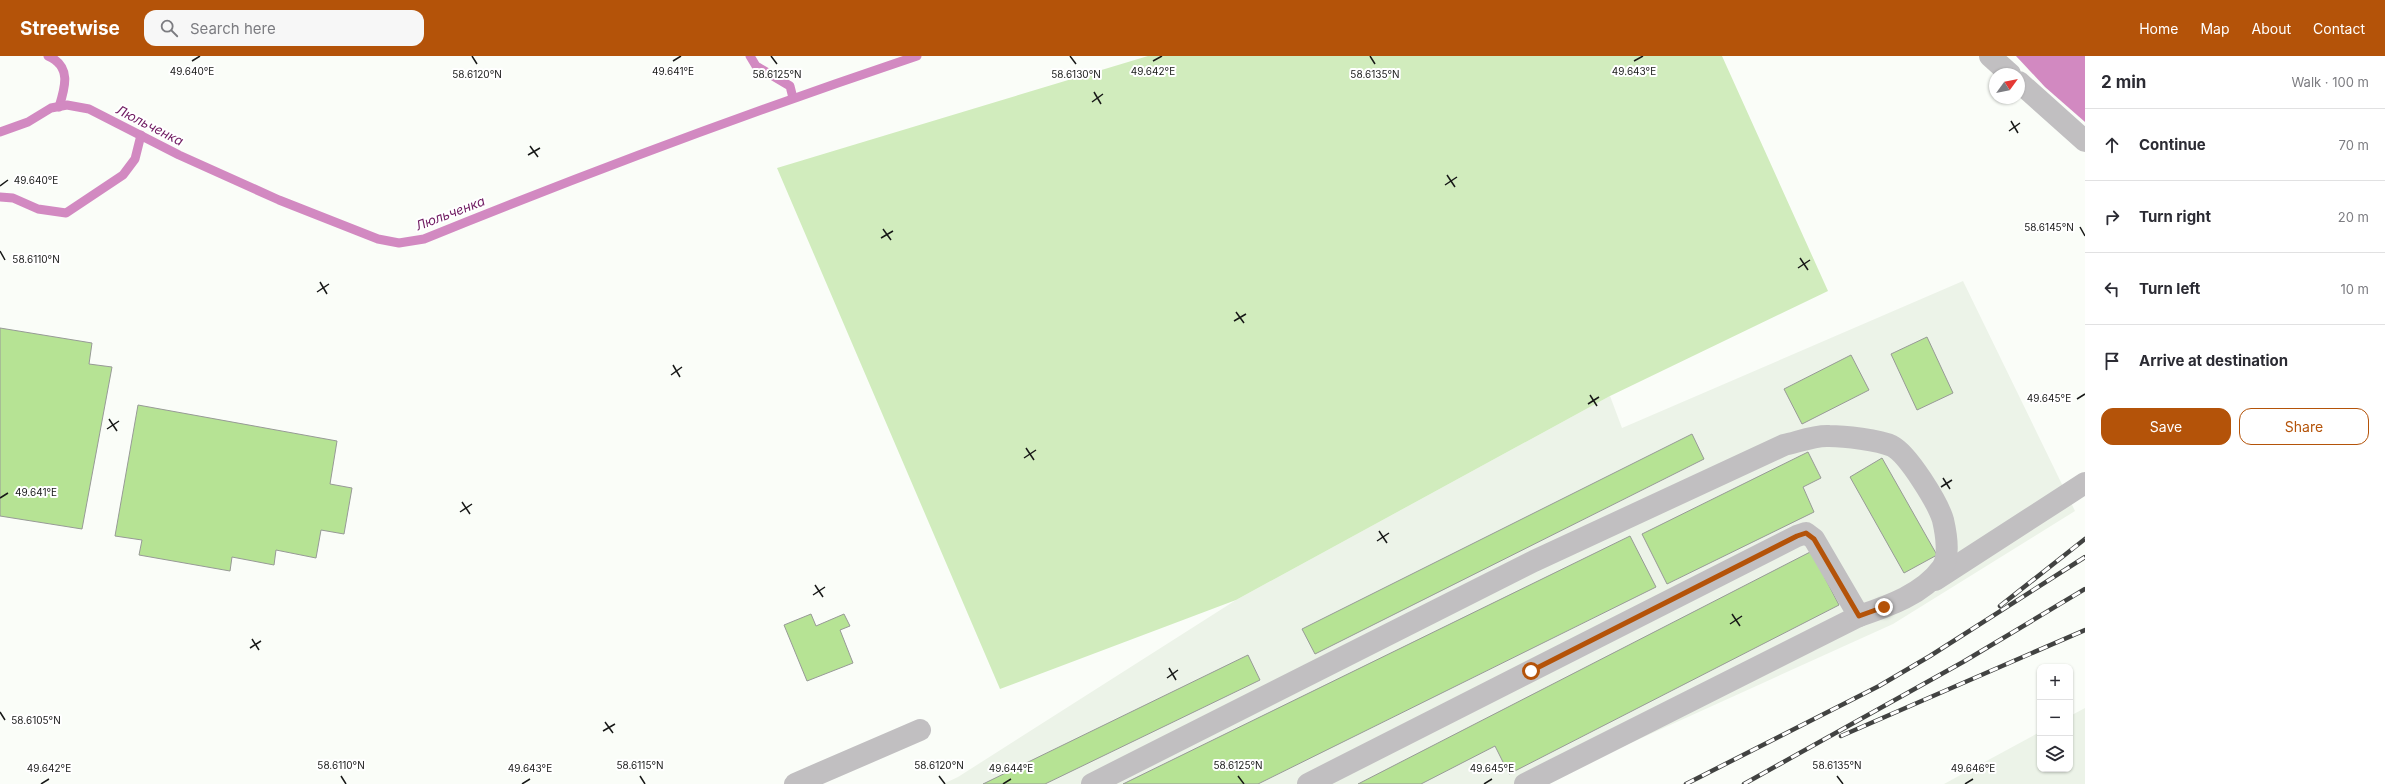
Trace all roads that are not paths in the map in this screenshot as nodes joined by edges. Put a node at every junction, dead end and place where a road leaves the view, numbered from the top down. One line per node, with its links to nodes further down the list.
1 (1990, 56): 2 (street)
2 (2003, 68)
3 (2025, 87): 4 (street)
4 (2085, 142)
5 (2085, 483): 6 (street)
6 (1925, 586): 7 (street); 10 (street)
7 (1859, 616): 11 (street); 12 (street)
8 (920, 730): 9 (street)
9 (795, 784)
10 (1092, 784)
11 (1308, 784)
12 (1525, 784)

